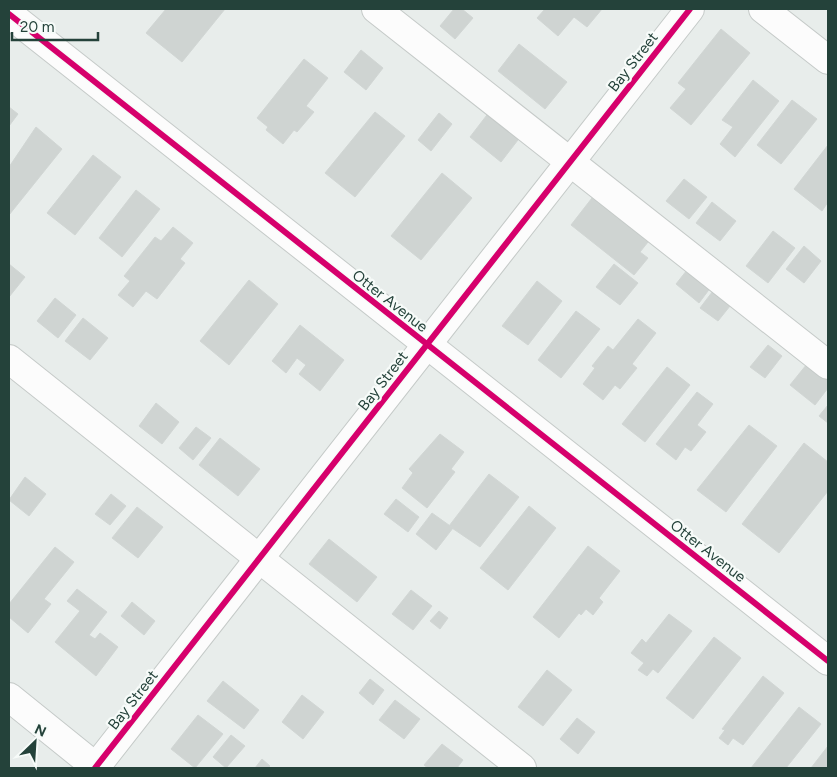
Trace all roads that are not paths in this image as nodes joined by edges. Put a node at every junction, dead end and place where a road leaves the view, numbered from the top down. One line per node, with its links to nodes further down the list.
1 (376, 9): 6 (street)
2 (690, 9): 6 (street, Bay Street)
3 (763, 9): 5 (street)
4 (9, 14): 7 (street, Otter Avenue)
5 (828, 60)
6 (571, 161): 7 (street, Bay Street); 9 (street)
7 (426, 345): 10 (street, Bay Street); 11 (street, Otter Avenue)
8 (9, 359): 10 (street)
9 (828, 365)
10 (260, 559): 13 (street, Bay Street); 14 (street)
11 (828, 661)
12 (9, 697): 13 (street)
13 (96, 768)
14 (522, 768)

